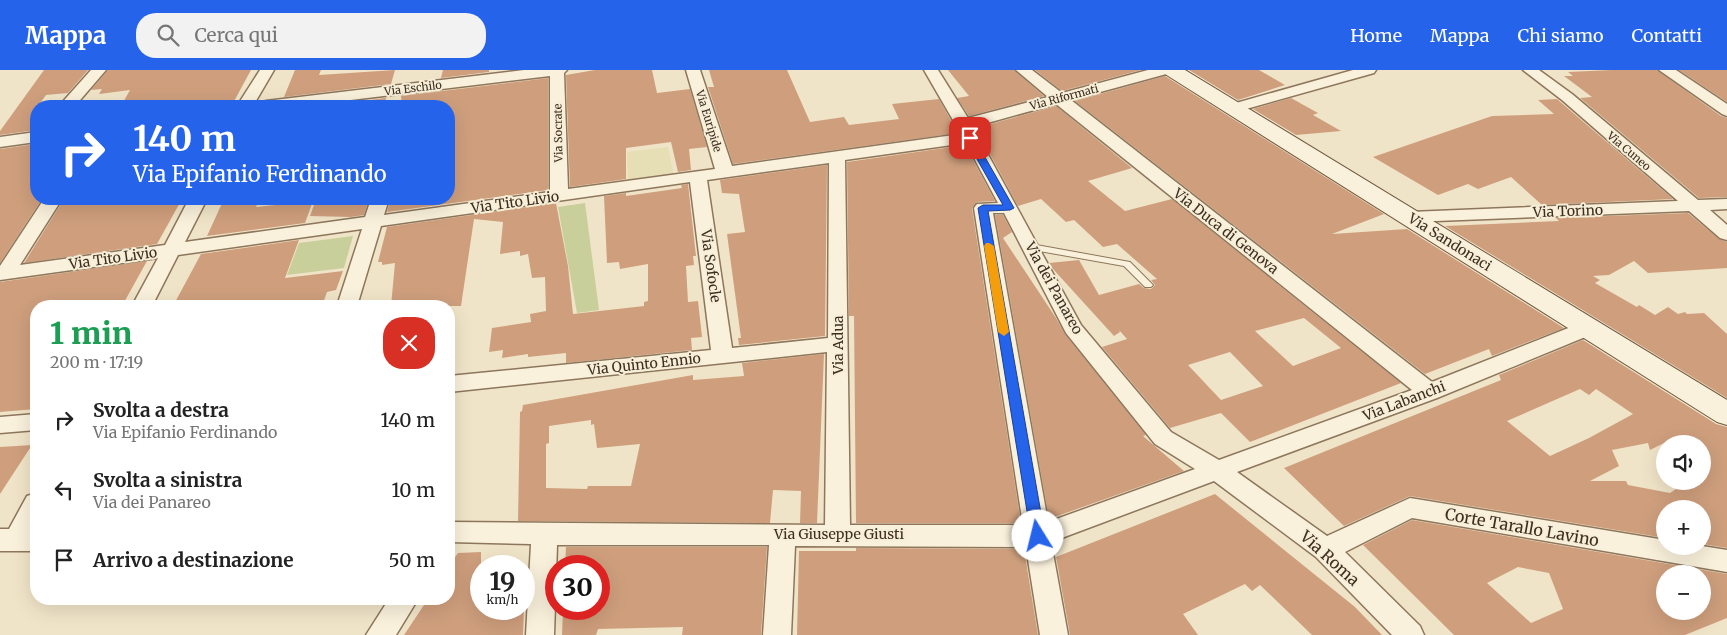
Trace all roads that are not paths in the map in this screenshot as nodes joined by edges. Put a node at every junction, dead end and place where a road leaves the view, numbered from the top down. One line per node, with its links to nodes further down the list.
1 (99, 70): 16 (street)
2 (267, 70): 17 (street)
3 (558, 70): 14 (street, Via Eschilo); 28 (street, Via Socrate)
4 (693, 70): 26 (street, Via Euripide)
5 (930, 70): 22 (street, Via dei Panareo)
6 (1023, 70): 15 (street, Via Duca di Genova)
7 (1166, 70): 15 (street, Via Riformati)
8 (1172, 70): 20 (main road, Via Sandonaci)
9 (1311, 70): 13 (street)
10 (1369, 70): 13 (street)
11 (1530, 70): 33 (street, Via Cuneo)
12 (1666, 70): 21 (street)
13 (1330, 81): 20 (street)
14 (408, 88): 18 (street, Via Eschilo); 19 (street)
15 (1059, 98): 22 (street, Via Riformati); 48 (street, Via Duca di Genova)
16 (73, 100)
17 (249, 100)
18 (313, 100)
19 (405, 100)
20 (1234, 108): 35 (main road, Via Sandonaci)
21 (1727, 111)
22 (966, 131): 25 (street, Via Tito Livio); 34 (street, Via dei Panareo)
23 (30, 139): 24 (street)
24 (0, 142)
25 (837, 156): 26 (street, Via Tito Livio); 45 (street, Via Adua)
26 (725, 172): 27 (street, Via Tito Livio)
27 (698, 176): 28 (street, Via Tito Livio); 46 (street, Via Sofocle)
28 (559, 195): 36 (street, Via Tito Livio)
29 (1727, 204): 33 (street, Via Torino)
30 (49, 205): 40 (street)
31 (195, 205): 39 (street)
32 (378, 205): 36 (street)
33 (1694, 206): 35 (street, Via Torino); 37 (street, Via Cuneo)
34 (1010, 208): 38 (street, Via dei Panareo); 58 (street)
35 (1410, 217): 44 (main road, Via Sandonaci)
36 (374, 221): 39 (street, Via Tito Livio); 43 (street)
37 (1727, 234)
38 (1031, 247): 41 (lane); 52 (street, Via dei Panareo)
39 (173, 249): 40 (street, Via Tito Livio); 42 (street)
40 (2, 274)
41 (1148, 285)
42 (145, 300)
43 (349, 300)
44 (1588, 328): 48 (street, Via Labanchi); 49 (main road, Via Sandonaci)
45 (838, 344): 46 (street, Via Quinto Ennio); 57 (street, Via Adua)
46 (723, 356): 47 (street, Via Quinto Ennio)
47 (455, 383)
48 (1429, 392): 52 (street, Via Labanchi)
49 (1727, 414)
50 (30, 422): 51 (street)
51 (0, 425)
52 (1218, 471): 58 (street, Via Giuseppe Giusti); 60 (street, Via Roma)
53 (30, 515): 59 (street)
54 (455, 532): 55 (street, Via Giuseppe Giusti)
55 (544, 534): 56 (street, Via Giuseppe Giusti); 64 (street)
56 (783, 534): 57 (street, Via Giuseppe Giusti); 65 (street)
57 (838, 534): 58 (street, Via Giuseppe Giusti)
58 (1038, 536): 66 (street)
59 (17, 540)
60 (1325, 549): 61 (street, Corte Tarallo Lavino); 67 (street, Via Roma)
61 (1727, 561)
62 (400, 605): 63 (street)
63 (380, 635)
64 (540, 635)
65 (777, 635)
66 (1054, 635)
67 (1410, 635)

